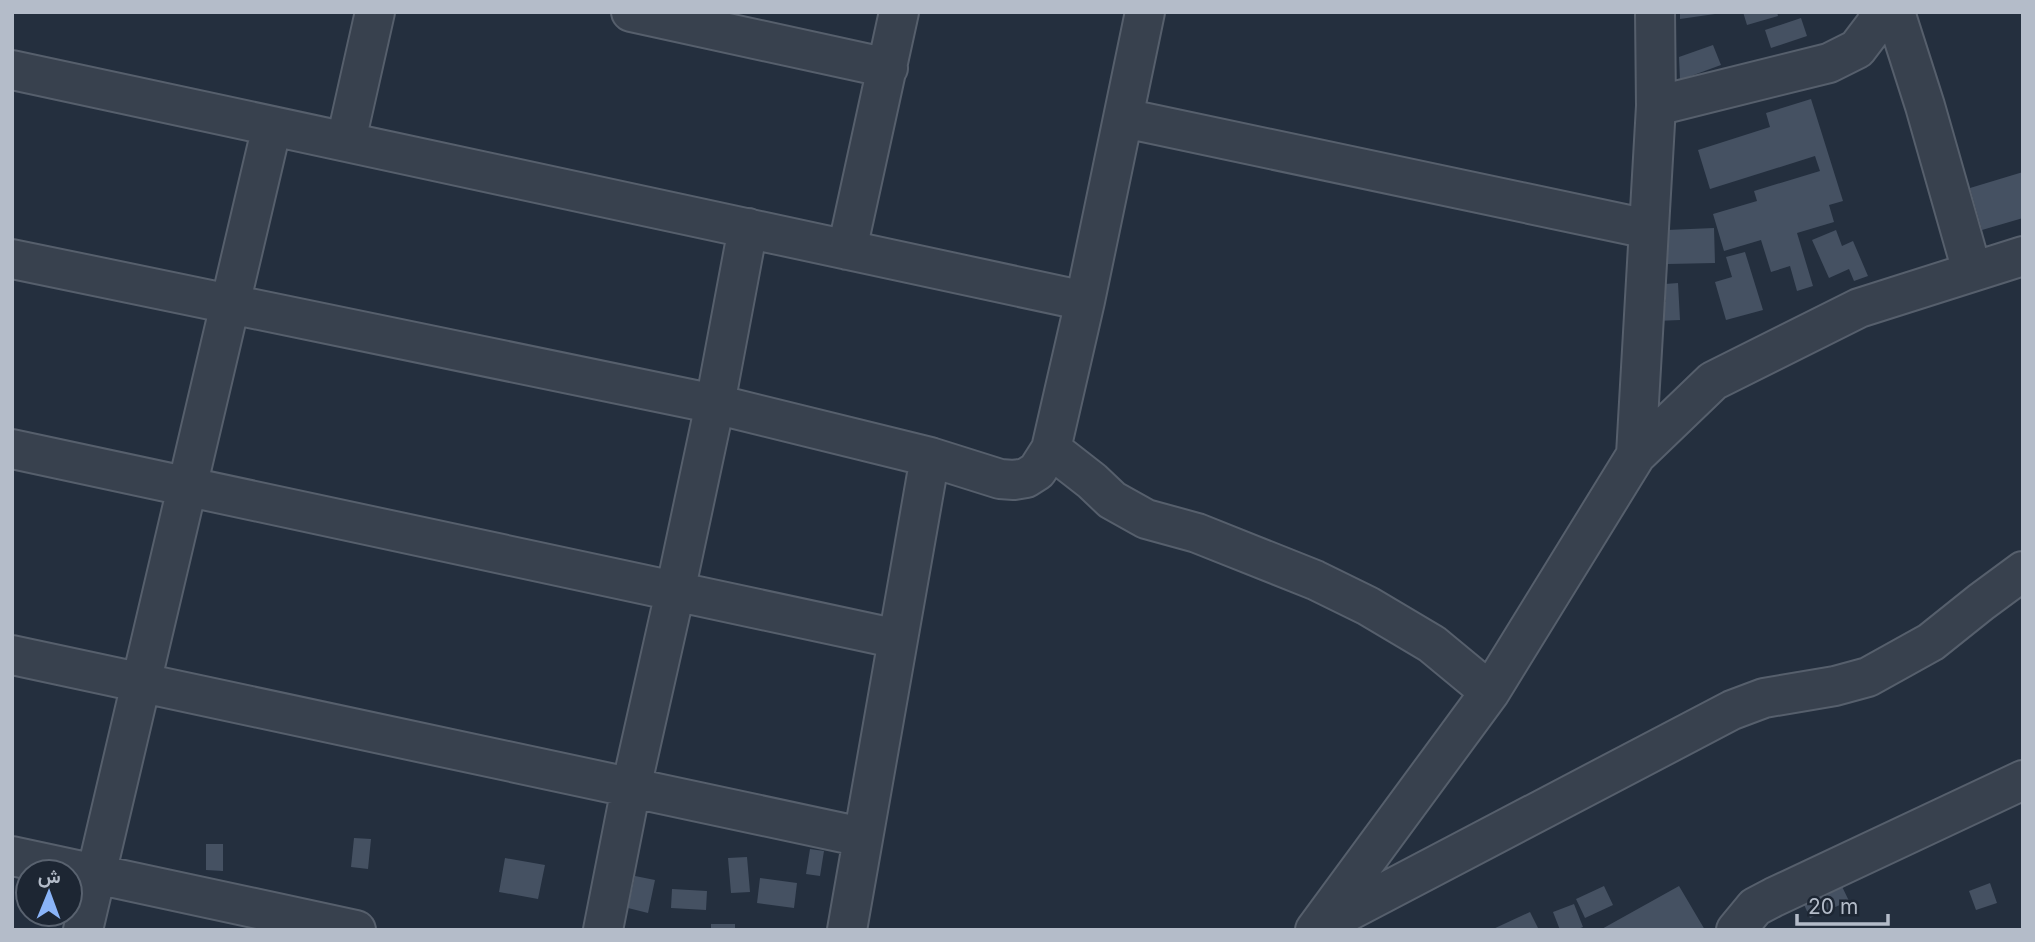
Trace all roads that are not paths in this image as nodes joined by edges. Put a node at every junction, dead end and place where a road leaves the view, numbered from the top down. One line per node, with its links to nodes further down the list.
1 (375, 12): 13 (street)
2 (631, 12): 8 (street)
3 (899, 12): 8 (street)
4 (1144, 12): 11 (street)
5 (1655, 12): 10 (street)
6 (1879, 12): 10 (street)
7 (1895, 12): 19 (street)
8 (888, 68): 16 (street)
9 (12, 69): 12 (street)
10 (1656, 106): 15 (street)
11 (1124, 118): 15 (street); 20 (street)
12 (272, 126): 13 (street); 21 (street)
13 (346, 141): 14 (street)
14 (748, 228): 16 (street); 22 (street)
15 (1648, 229): 25 (street)
16 (847, 250): 20 (street)
17 (2023, 256): 19 (street)
18 (12, 259): 21 (street)
19 (1972, 271): 25 (street)
20 (1085, 301): 24 (street)
21 (230, 304): 22 (street); 27 (street)
22 (715, 404): 26 (street); 29 (street)
23 (12, 449): 27 (street)
24 (1051, 449): 26 (street); 33 (street)
25 (1636, 455): 33 (street)
26 (930, 457): 30 (street)
27 (187, 487): 29 (street); 32 (street)
28 (2023, 571): 40 (street)
29 (675, 592): 30 (street); 35 (street)
30 (898, 639): 36 (street)
31 (12, 655): 32 (street)
32 (141, 683): 35 (street); 38 (street)
33 (1490, 692): 40 (street)
34 (2023, 780): 45 (street)
35 (631, 788): 36 (street); 43 (street)
36 (862, 837): 44 (street)
37 (12, 856): 38 (street)
38 (96, 874): 39 (street); 41 (street)
39 (266, 920): 42 (street)
40 (1316, 928)
41 (83, 930)
42 (356, 930)
43 (603, 930)
44 (847, 930)
45 (1736, 930)

